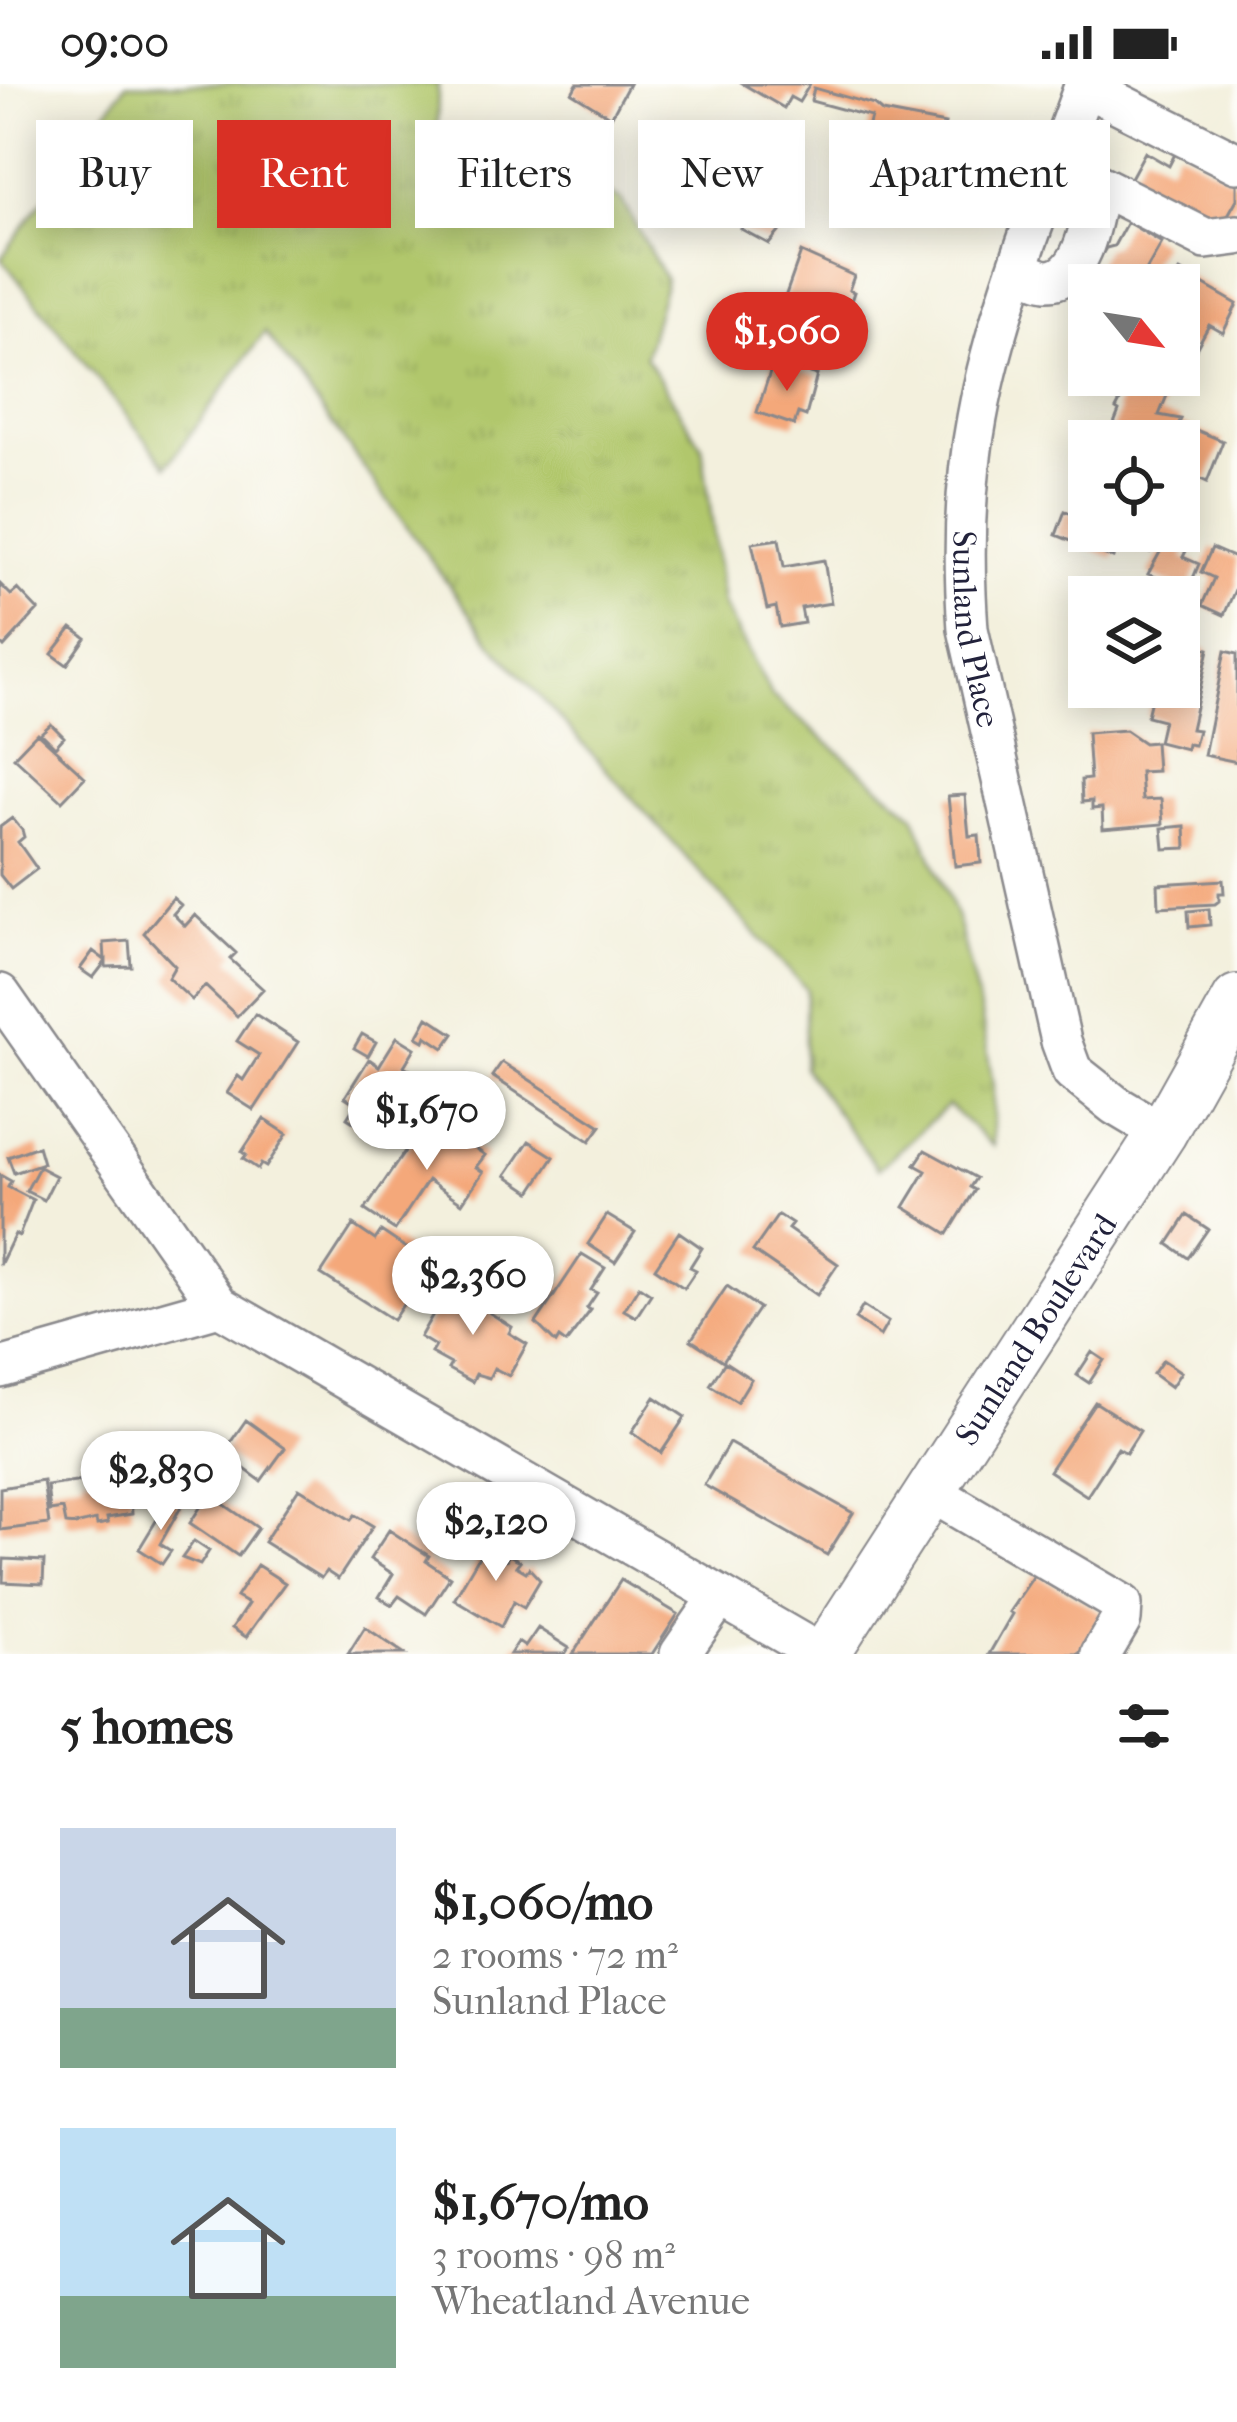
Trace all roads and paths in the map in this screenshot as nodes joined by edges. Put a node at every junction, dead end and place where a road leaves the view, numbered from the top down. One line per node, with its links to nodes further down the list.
1 (1085, 85): 2 (street, Sunland Place); 3 (street)
2 (1073, 120)
3 (1237, 163)
4 (1110, 191): 7 (street)
5 (1034, 228): 8 (street, Sunland Place)
6 (1090, 228): 8 (street)
7 (1237, 235)
8 (1019, 271): 11 (street, Sunland Place)
9 (0, 994): 12 (street)
10 (1237, 999): 11 (main road, Sunland Boulevard)
11 (1162, 1133): 14 (main road, Sunland Boulevard)
12 (219, 1306): 13 (street); 15 (street)
13 (0, 1368)
14 (931, 1492): 17 (main road, Sunland Boulevard); 18 (street)
15 (720, 1596): 16 (street); 17 (street)
16 (682, 1653)
17 (822, 1654)
18 (1101, 1654)

